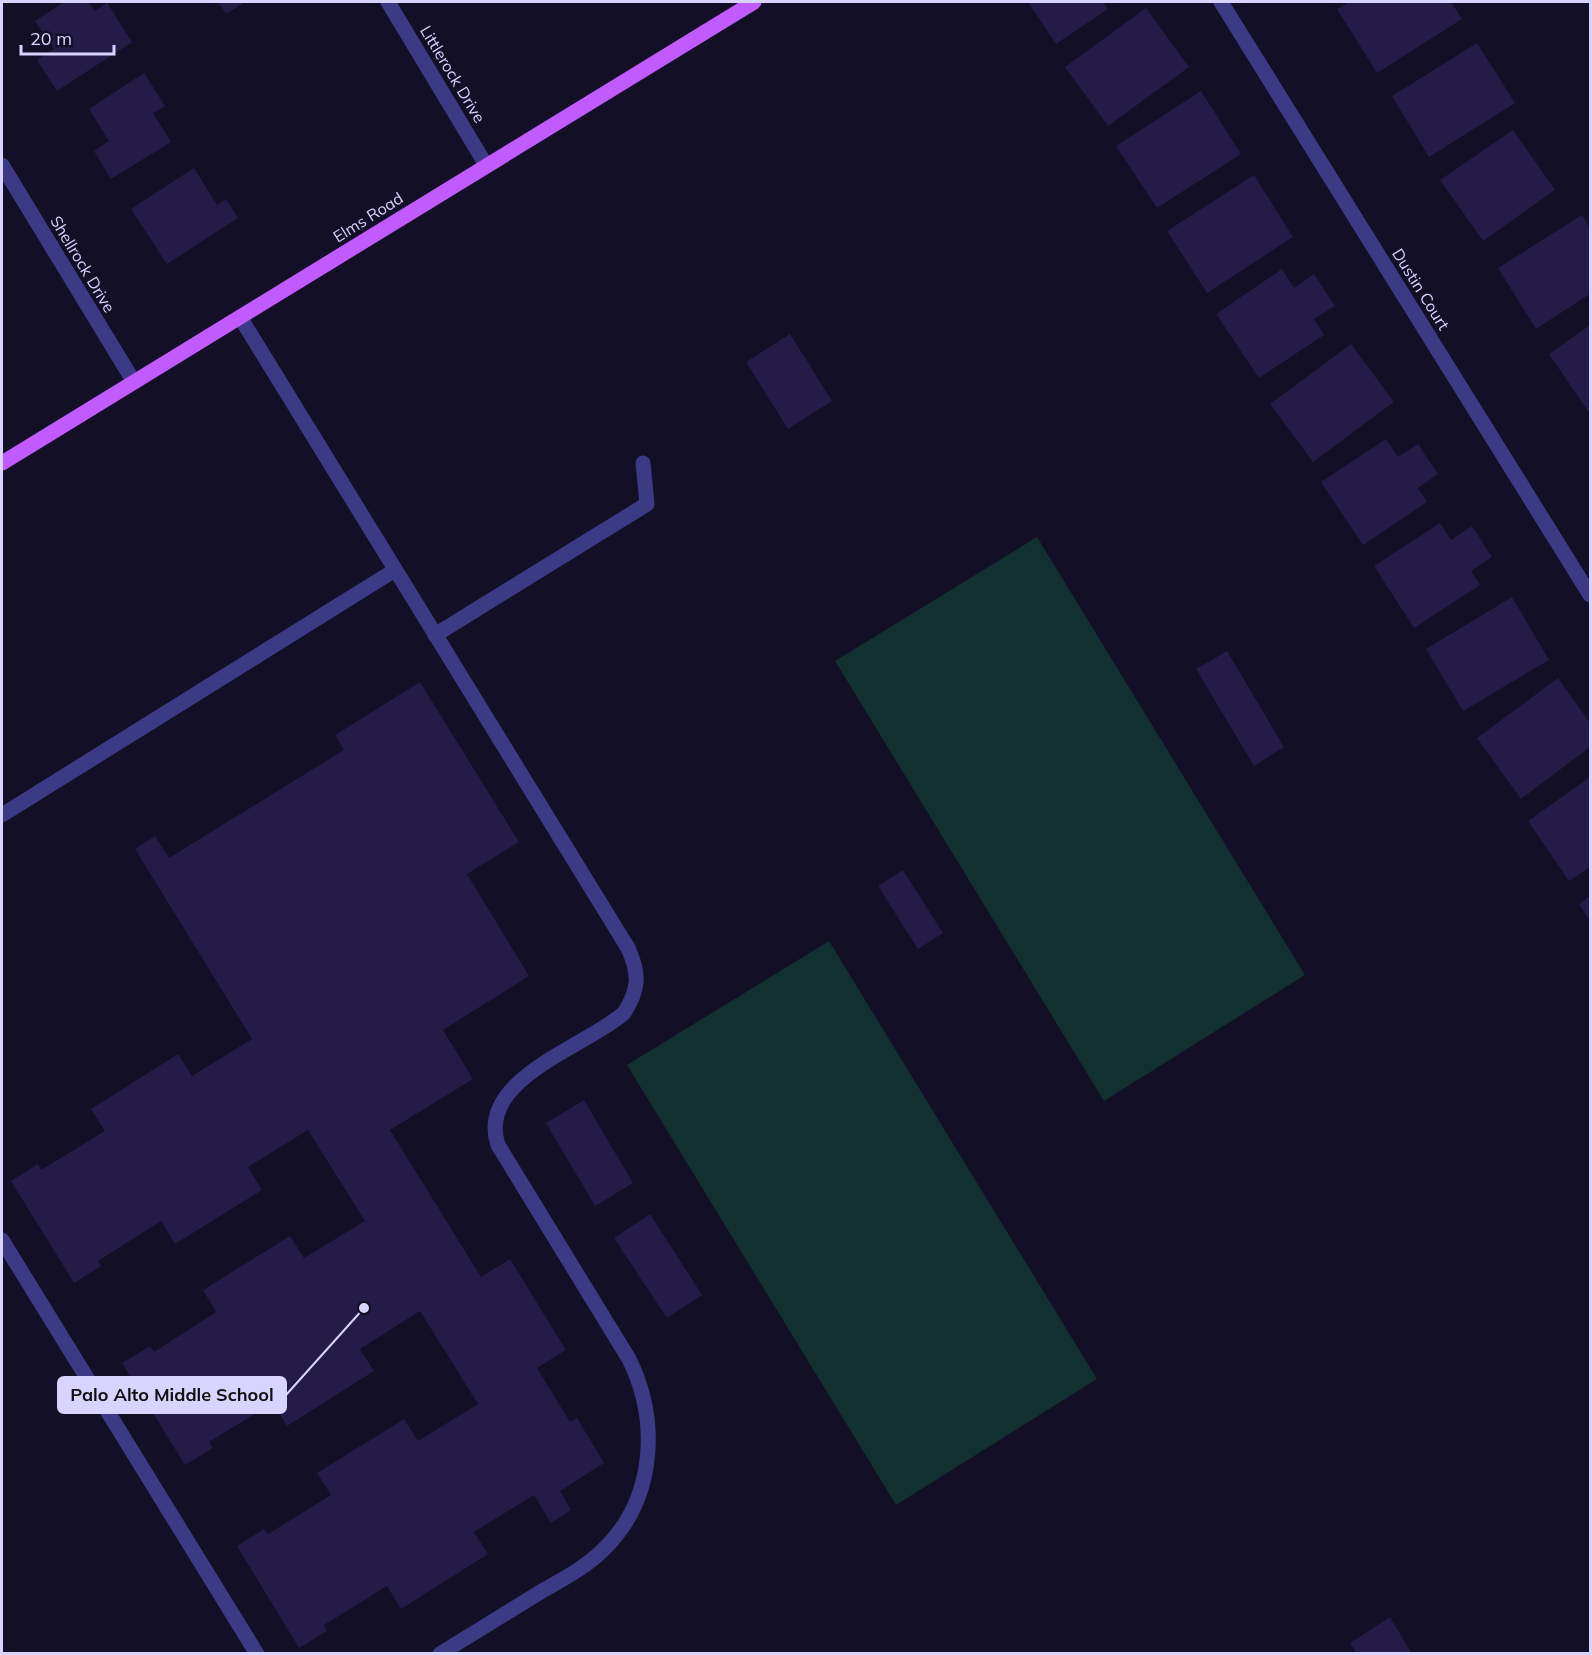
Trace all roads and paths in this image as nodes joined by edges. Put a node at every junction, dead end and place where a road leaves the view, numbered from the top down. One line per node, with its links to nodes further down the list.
1 (388, 2): 5 (street, Littlerock Drive)
2 (754, 2): 5 (main road, Elms Road)
3 (1221, 2): 11 (street, Dustin Court)
4 (2, 165): 7 (street, Shellrock Drive)
5 (486, 165): 6 (main road, Elms Road)
6 (240, 317): 7 (main road, Elms Road); 10 (street)
7 (134, 382): 8 (main road, Elms Road)
8 (2, 463)
9 (643, 464): 12 (street)
10 (395, 570): 12 (street); 13 (street)
11 (1590, 595)
12 (435, 635): 16 (street)
13 (2, 814)
14 (2, 1240): 15 (street)
15 (257, 1653)
16 (440, 1653)

